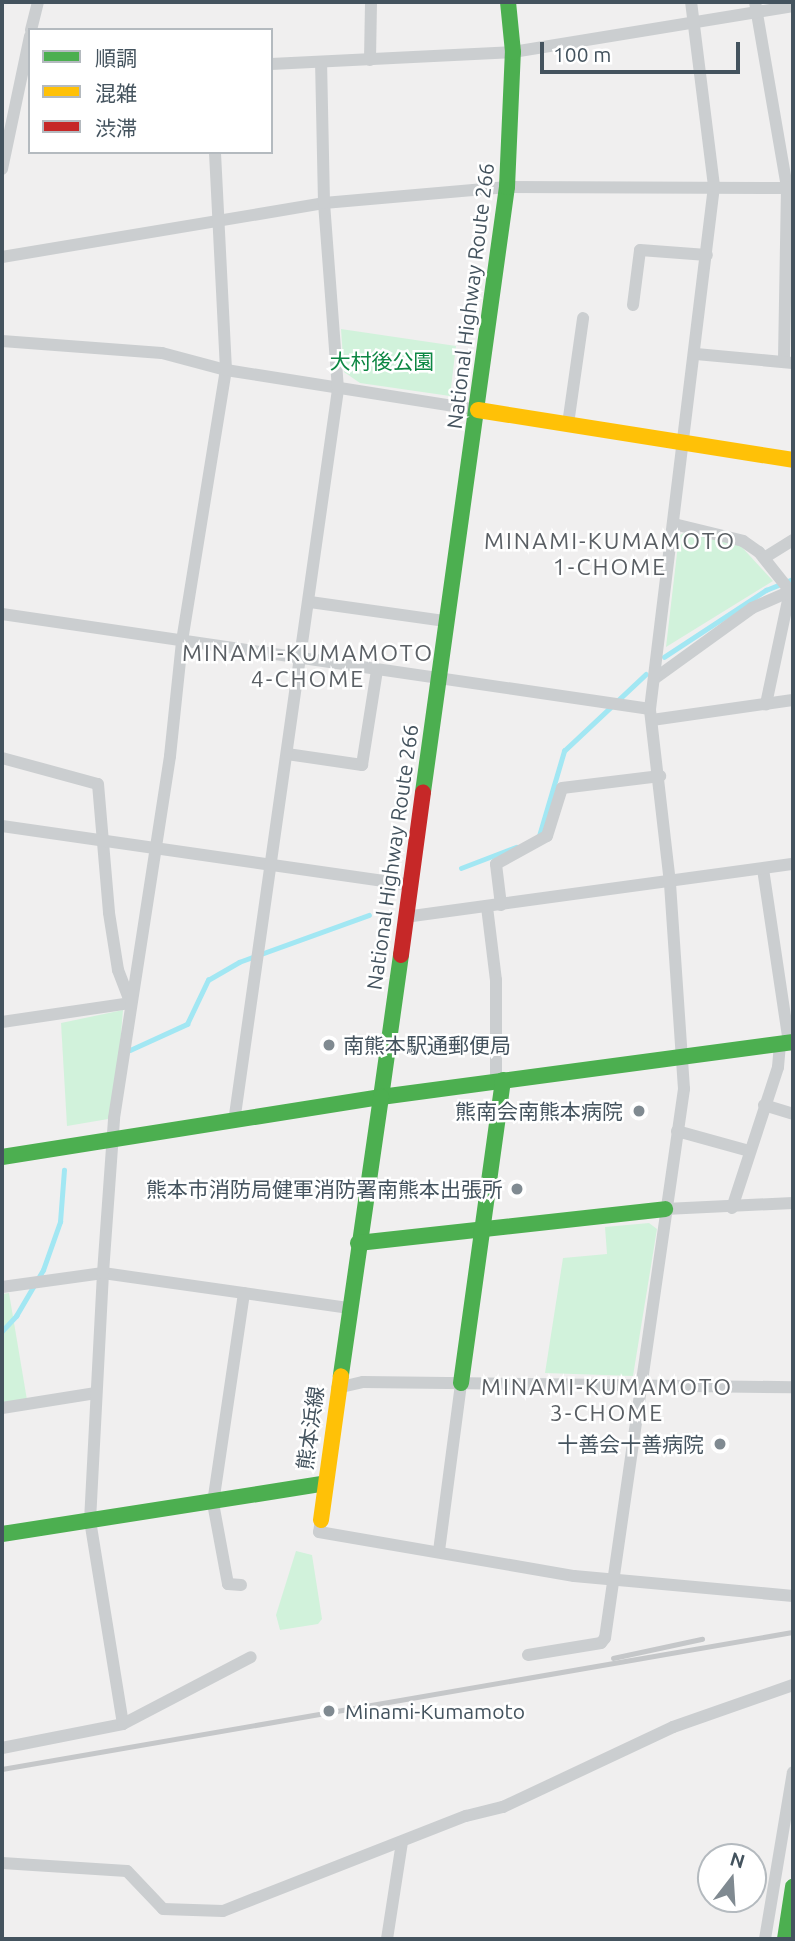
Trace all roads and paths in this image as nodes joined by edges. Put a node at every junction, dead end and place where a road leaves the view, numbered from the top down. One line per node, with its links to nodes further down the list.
1 (38, 2): 8 (street)
2 (371, 2): 11 (street)
3 (508, 2): 9 (main road, National Highway Route 266)
4 (691, 2): 7 (street)
5 (756, 6): 6 (street); 7 (street); 19 (street)
6 (793, 6)
7 (694, 22): 9 (street); 17 (street)
8 (32, 28)
9 (513, 52): 11 (street); 18 (main road, National Highway Route 266)
10 (28, 54): 14 (street)
11 (370, 60): 12 (street)
12 (321, 62): 13 (street); 20 (street)
13 (273, 64)
14 (26, 71): 16 (street)
15 (215, 154): 21 (street)
16 (2, 169)
17 (714, 186): 18 (street); 19 (street); 22 (street)
18 (507, 187): 20 (street); 31 (main road, National Highway Route 266)
19 (790, 187): 28 (street)
20 (324, 204): 21 (street); 30 (street)
21 (218, 221): 23 (street); 29 (street)
22 (707, 255): 24 (street); 27 (street)
23 (2, 257)
24 (633, 305)
25 (583, 318): 32 (street)
26 (2, 341): 29 (street)
27 (696, 354): 28 (street); 33 (street)
28 (789, 363)
29 (226, 370): 30 (street); 42 (street)
30 (338, 388): 31 (street); 39 (street)
31 (478, 410): 32 (main road); 41 (main road, National Highway Route 266)
32 (568, 424): 33 (main road)
33 (684, 443): 34 (main road); 35 (street)
34 (793, 460)
35 (674, 524): 37 (street); 46 (street)
36 (793, 540): 37 (street)
37 (764, 558): 38 (street)
38 (792, 590): 46 (street); 48 (street)
39 (310, 602): 41 (street); 43 (street)
40 (2, 614): 42 (street)
41 (446, 621): 45 (main road, National Highway Route 266)
42 (182, 641): 43 (street); 55 (street)
43 (301, 659): 44 (street); 50 (street)
44 (377, 670): 45 (street); 50 (street)
45 (438, 678): 49 (street); 60 (main road, National Highway Route 266)
46 (654, 679): 49 (street)
47 (793, 700): 48 (street)
48 (766, 704): 49 (street)
49 (651, 715): 52 (street)
50 (288, 754): 57 (street)
51 (2, 758): 54 (street)
52 (660, 776): 59 (street); 61 (street)
53 (2, 826): 54 (street)
54 (106, 843): 55 (street); 64 (street)
55 (155, 848): 57 (street); 64 (street)
56 (793, 864): 58 (street)
57 (272, 866): 60 (street); 72 (street)
58 (763, 869): 59 (street); 66 (street)
59 (670, 883): 61 (street); 67 (street)
60 (410, 885): 63 (main road, National Highway Route 266)
61 (501, 905): 62 (street)
62 (488, 906): 63 (street); 68 (street)
63 (405, 917): 69 (main road, National Highway Route 266)
64 (130, 1003): 65 (street); 74 (street)
65 (2, 1021)
66 (787, 1043): 67 (main road); 70 (street)
67 (685, 1056): 68 (main road); 73 (street)
68 (499, 1081): 69 (main road); 80 (main road)
69 (381, 1097): 72 (main road); 81 (main road, 熊本浜線)
70 (764, 1105): 71 (street); 75 (street)
71 (793, 1114)
72 (234, 1122): 74 (main road)
73 (677, 1131): 75 (street); 79 (street)
74 (111, 1141): 76 (main road); 82 (street)
75 (749, 1151): 78 (street)
76 (2, 1157)
77 (793, 1203): 78 (street)
78 (732, 1208): 79 (street)
79 (664, 1209): 80 (main road); 87 (street)
80 (479, 1228): 81 (main road); 86 (main road)
81 (358, 1243): 85 (main road, 熊本浜線)
82 (103, 1273): 83 (street); 84 (street); 90 (street)
83 (2, 1287)
84 (244, 1293): 85 (street); 93 (street)
85 (350, 1308): 89 (main road, 熊本浜線)
86 (461, 1383): 87 (street); 89 (street); 97 (street)
87 (643, 1386): 88 (street); 98 (street)
88 (793, 1387)
89 (337, 1388): 92 (main road, 熊本浜線)
90 (96, 1393): 91 (street); 95 (street)
91 (2, 1408)
92 (323, 1484): 93 (main road, 熊本浜線); 94 (main road)
93 (213, 1503): 95 (main road, 熊本浜線); 99 (street)
94 (321, 1520): 97 (street)
95 (90, 1521): 96 (main road, 熊本浜線); 104 (street)
96 (2, 1534)
97 (439, 1551): 98 (street)
98 (614, 1581): 100 (street); 101 (street)
99 (241, 1585)
100 (793, 1596)
101 (528, 1656)
102 (251, 1657): 104 (street)
103 (793, 1685): 107 (street)
104 (123, 1724): 105 (street)
105 (2, 1748)
106 (793, 1772): 111 (street)
107 (402, 1842): 108 (street); 110 (street)
108 (2, 1863)
109 (793, 1887): 112 (main road)
110 (387, 1939)
111 (765, 1939)
112 (785, 1939)

